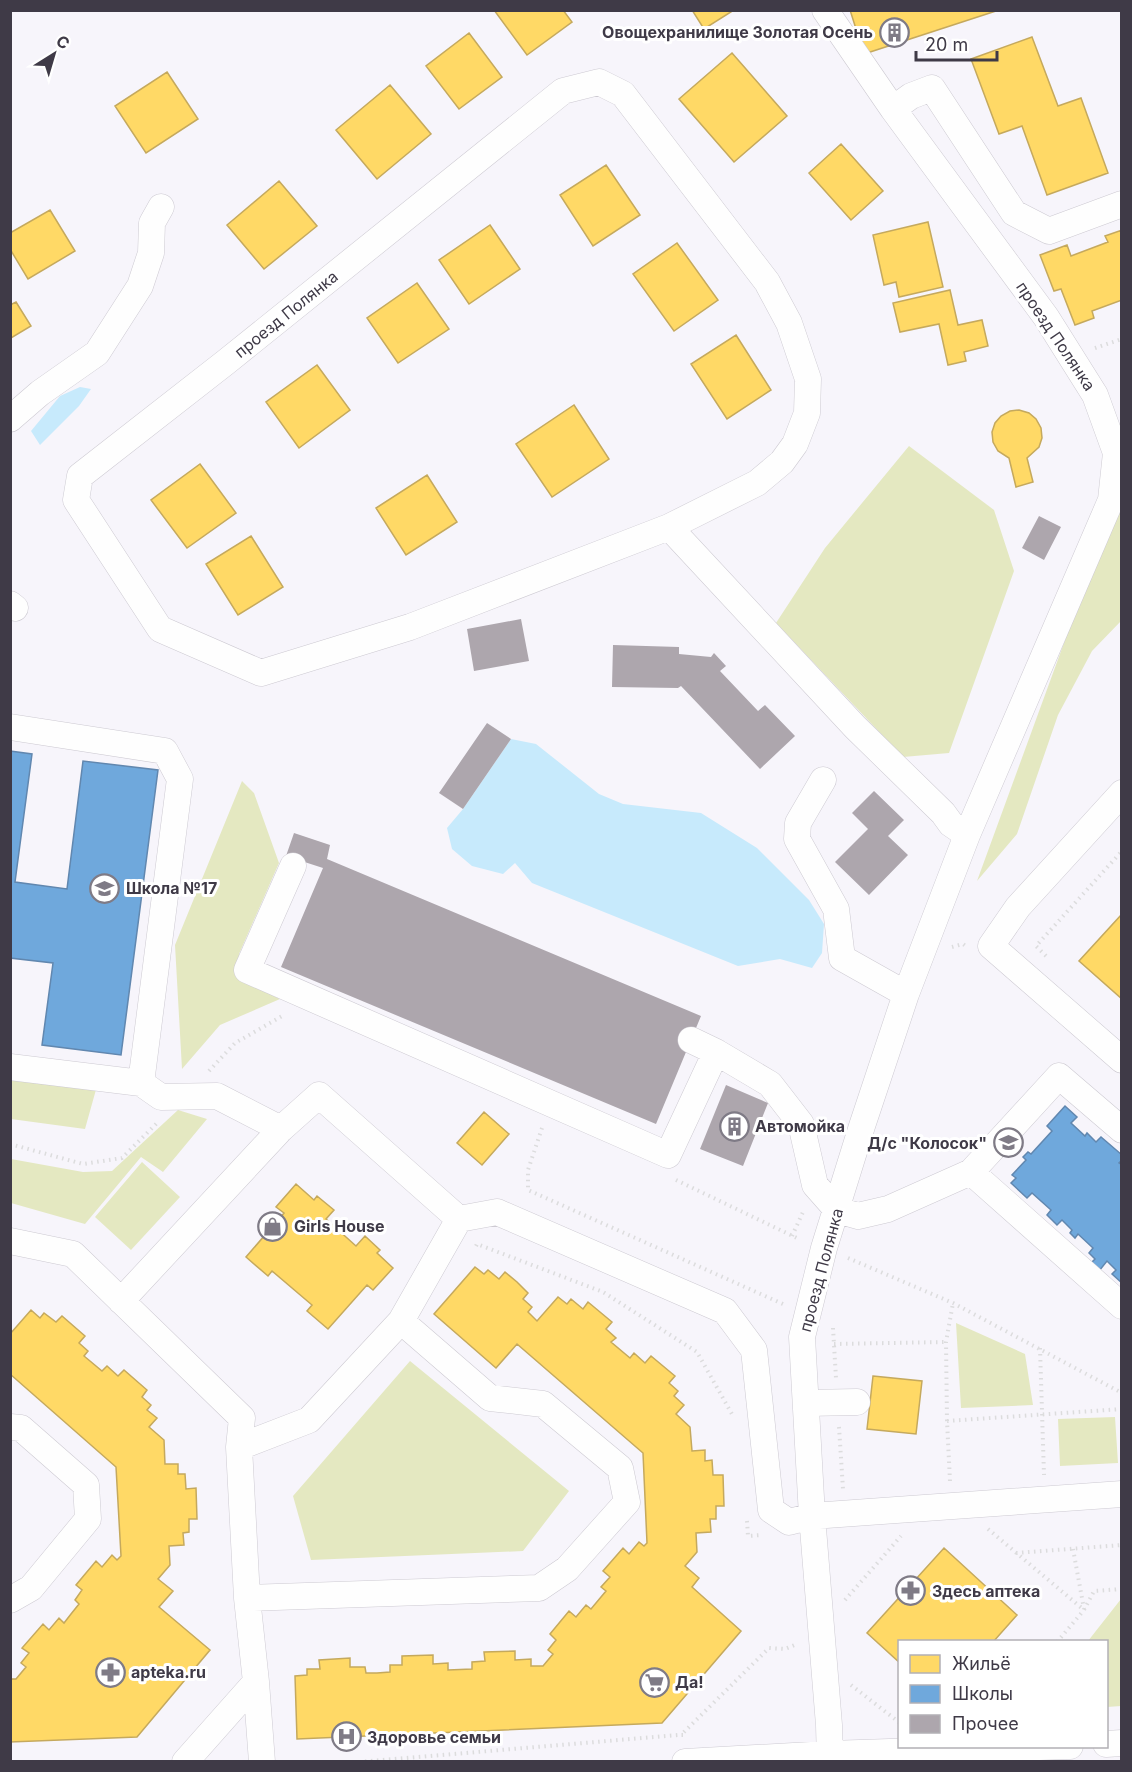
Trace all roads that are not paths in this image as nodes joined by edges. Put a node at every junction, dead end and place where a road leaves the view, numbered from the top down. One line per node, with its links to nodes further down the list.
1 (825, 10): 2 (street, проезд Полянка)
2 (893, 109): 3 (street); 10 (street, проезд Полянка)
3 (1122, 204)
4 (161, 207): 5 (street)
5 (10, 419)
6 (669, 527): 6 (street, проезд Полянка); 10 (street)
7 (10, 727): 17 (street)
8 (823, 780): 12 (street)
9 (1122, 793): 15 (street)
10 (967, 835): 12 (street, проезд Полянка)
11 (293, 866): 14 (street)
12 (906, 994): 21 (street, проезд Полянка)
13 (691, 1040): 14 (street)
14 (716, 1052): 21 (street)
15 (1122, 1060)
16 (10, 1067): 17 (street)
17 (141, 1083): 18 (street)
18 (281, 1130): 22 (street); 24 (street)
19 (1122, 1130): 20 (street)
20 (971, 1172): 21 (street); 25 (street)
21 (837, 1210): 28 (street, проезд Полянка)
22 (459, 1219): 26 (street); 32 (street)
23 (10, 1241): 24 (street)
24 (121, 1301): 30 (street)
25 (1122, 1306)
26 (401, 1321): 30 (street); 33 (street)
27 (857, 1402): 28 (street)
28 (806, 1403): 32 (street, проезд Полянка)
29 (10, 1427): 34 (street)
30 (239, 1447): 33 (street)
31 (1122, 1494): 32 (street)
32 (812, 1516): 37 (street, проезд Полянка)
33 (247, 1598): 35 (street)
34 (10, 1600)
35 (256, 1682): 38 (street); 39 (street)
36 (1060, 1752): 37 (street)
37 (829, 1758): 40 (street)
38 (185, 1761)
39 (262, 1761)
40 (685, 1761)

